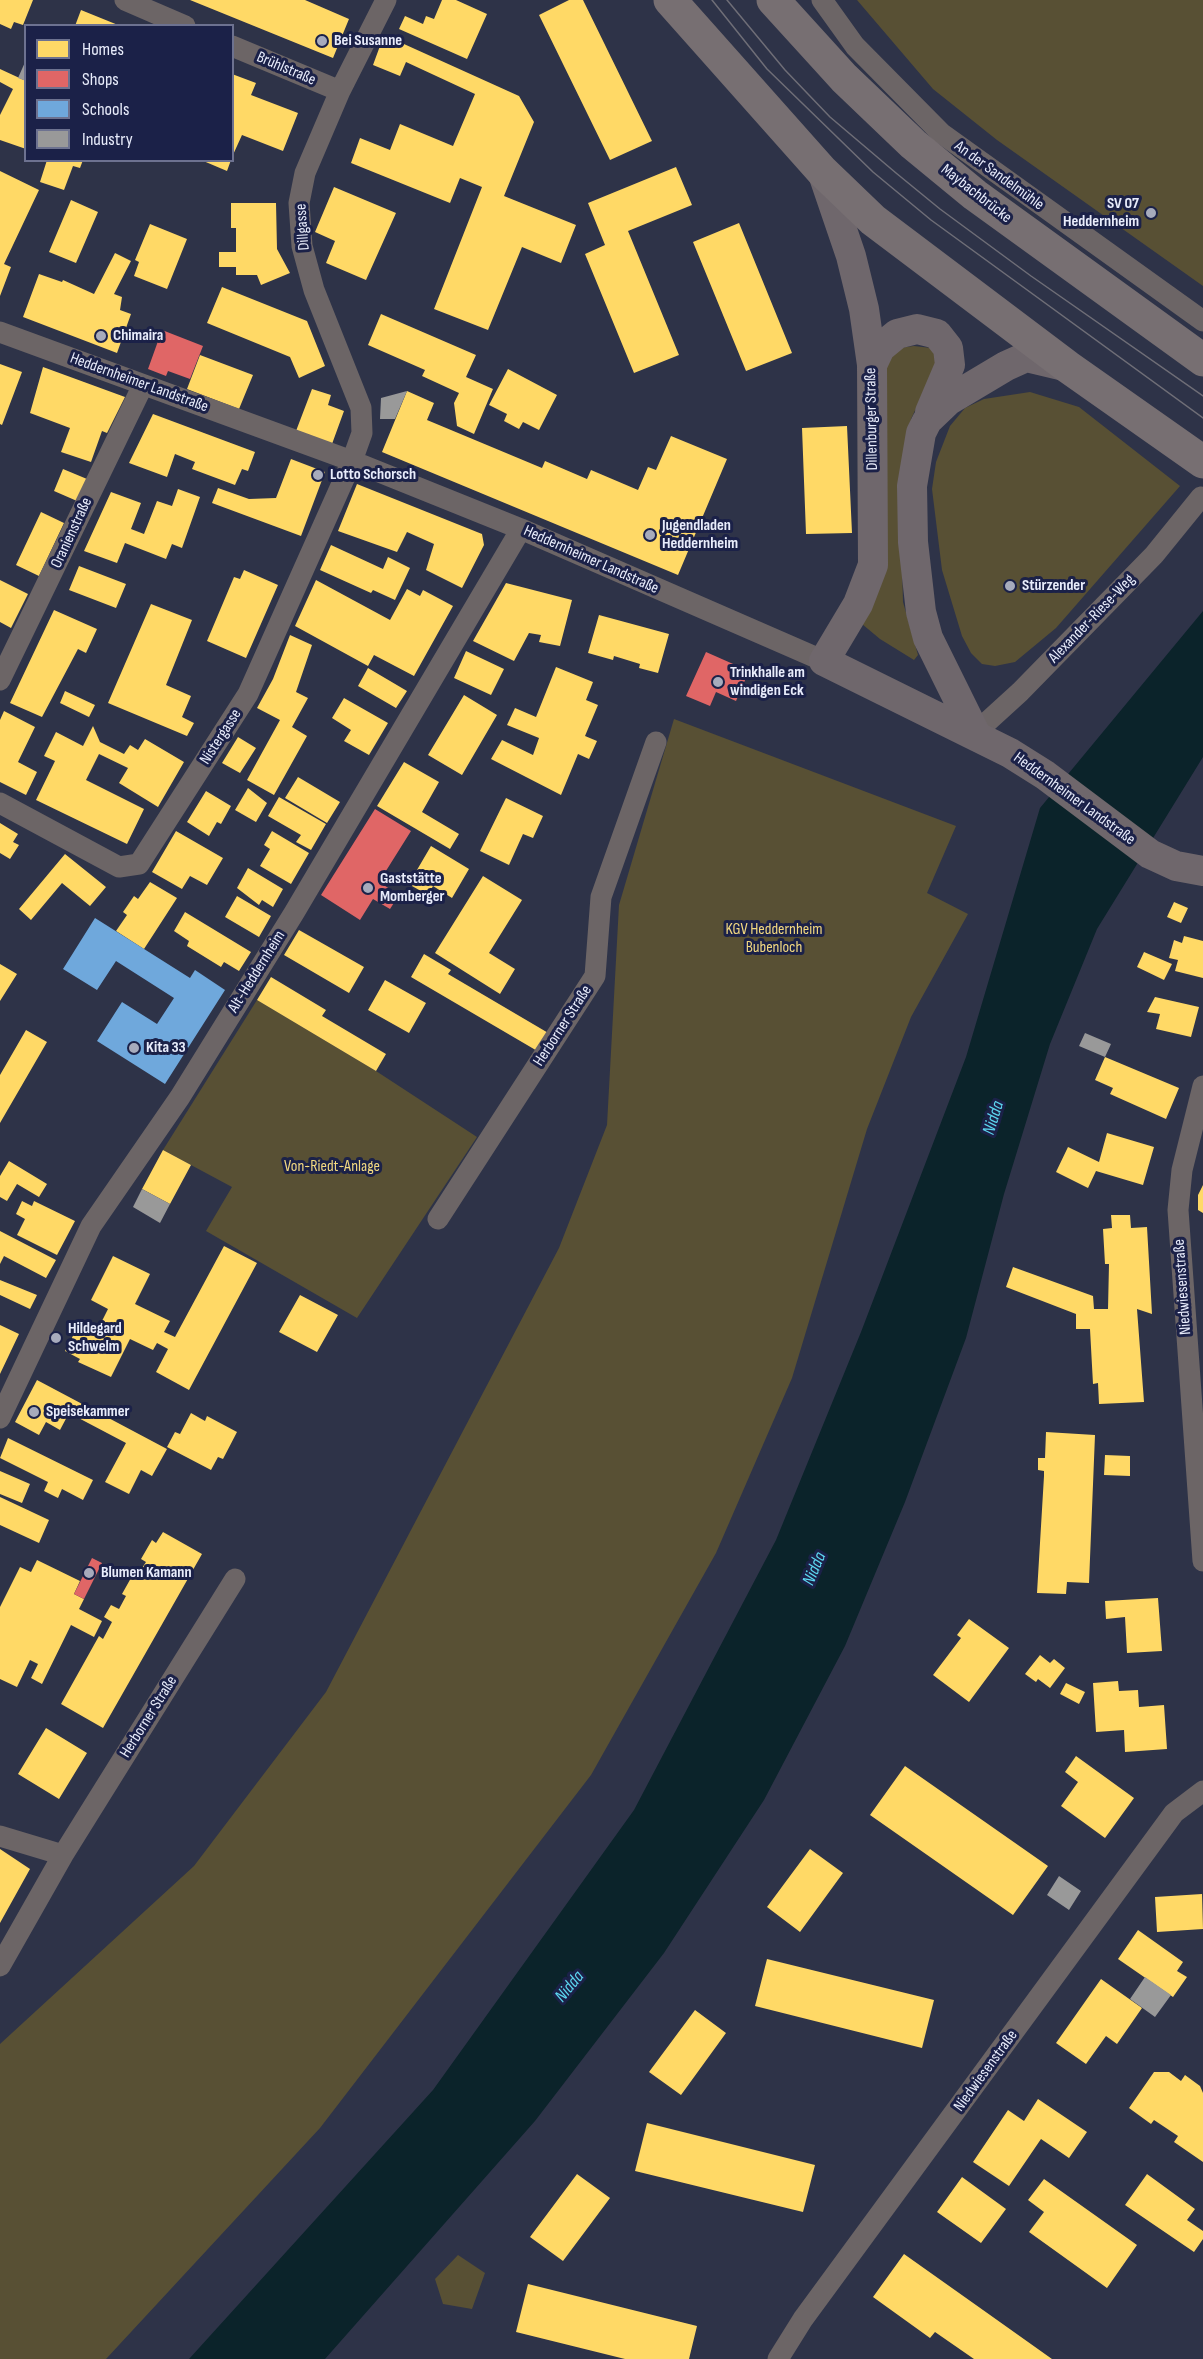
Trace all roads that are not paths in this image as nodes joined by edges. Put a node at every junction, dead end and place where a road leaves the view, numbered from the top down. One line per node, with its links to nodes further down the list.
1 (125, 0): 6 (street)
2 (386, 0): 8 (street, Dillgasse)
3 (670, 0): 9 (main road, Dillenburger Straße)
4 (773, 0): 12 (main road, Maybachbrücke)
5 (822, 0): 10 (street, An der Sandelmühle)
6 (180, 24)
7 (234, 47): 8 (street, Brühlstraße)
8 (340, 92): 17 (street, Dillgasse)
9 (822, 171): 13 (street, Dillenburger Straße); 14 (main road, Dillenburger Straße)
10 (1203, 321)
11 (0, 332): 15 (street, Heddernheimer Landstraße)
12 (1203, 360)
13 (872, 365): 16 (street); 21 (street, Dillenburger Straße)
14 (1068, 367): 16 (street, Dillenburger Straße); 18 (main road, Dillenburger Straße)
15 (143, 385): 17 (street, Heddernheimer Landstraße); 22 (street, Oranienstraße)
16 (927, 420): 23 (street)
17 (352, 461): 20 (street, Heddernheimer Landstraße); 25 (street, Nistergasse)
18 (1203, 462)
19 (1201, 498): 23 (street, Alexander-Riese-Weg)
20 (521, 529): 21 (street, Heddernheimer Landstraße); 30 (street, Alt-Heddernheim)
21 (825, 661): 23 (street, Heddernheimer Landstraße)
22 (0, 680)
23 (975, 733): 26 (street, Heddernheimer Landstraße)
24 (656, 742): 29 (street, Herborner Straße)
25 (0, 803)
26 (1203, 871)
27 (1203, 1086): 28 (street, Niedwiesenstraße)
28 (1197, 1135): 31 (street, Niedwiesenstraße)
29 (438, 1219)
30 (2, 1410)
31 (1203, 1561)
32 (235, 1579): 35 (street, Herborner Straße)
33 (1203, 1791): 37 (street, Niedwiesenstraße)
34 (0, 1836): 35 (street)
35 (63, 1856): 36 (street, Herborner Straße)
36 (0, 1966)
37 (778, 2359)

